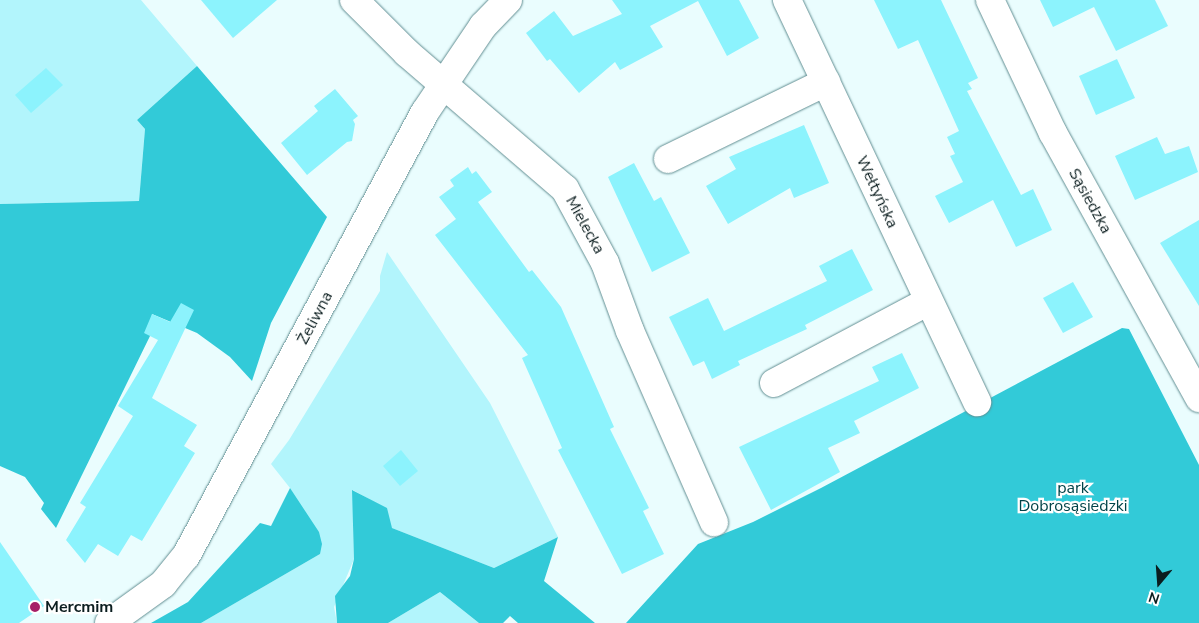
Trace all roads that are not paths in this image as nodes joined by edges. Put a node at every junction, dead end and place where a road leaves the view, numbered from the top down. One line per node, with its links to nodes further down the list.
1 (354, 0): 5 (street, Mielecka)
2 (508, 0): 5 (street, Żeliwna)
3 (788, 0): 6 (street, Wełtyńska)
4 (990, 0): 10 (street, Sąsiedzka)
5 (443, 82): 12 (street, Mielecka); 13 (street, Żeliwna)
6 (826, 82): 7 (street); 8 (street, Wełtyńska)
7 (668, 159)
8 (929, 301): 9 (street); 11 (street, Wełtyńska)
9 (774, 383)
10 (1199, 398)
11 (977, 402)
12 (714, 522)
13 (109, 623)

